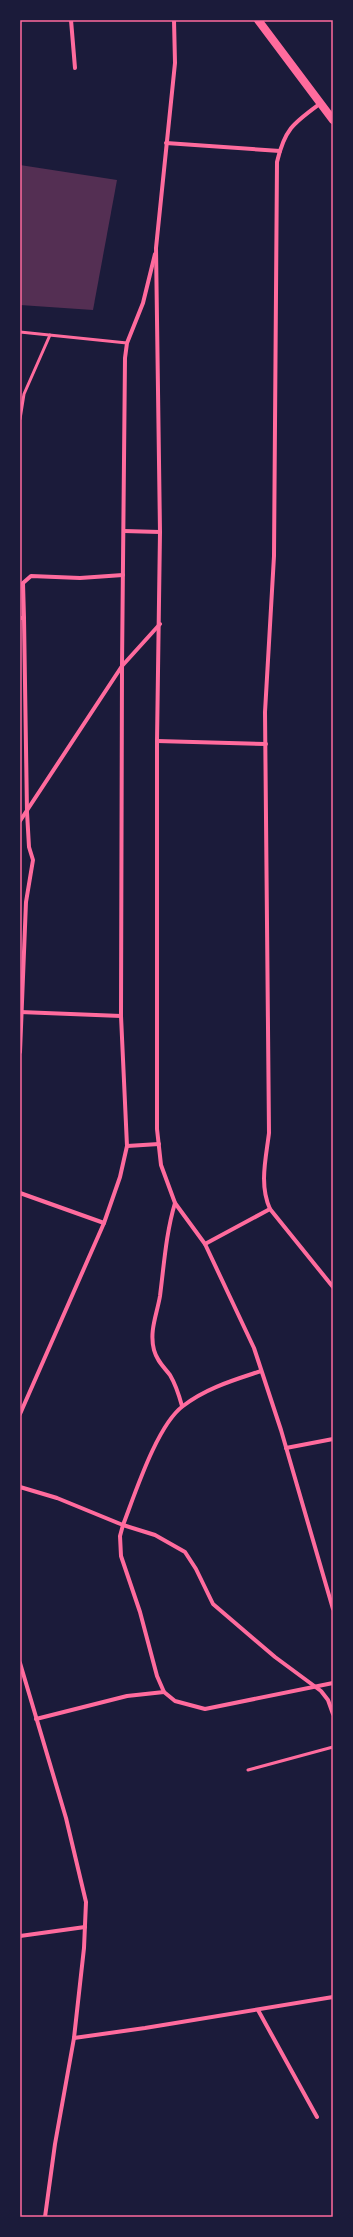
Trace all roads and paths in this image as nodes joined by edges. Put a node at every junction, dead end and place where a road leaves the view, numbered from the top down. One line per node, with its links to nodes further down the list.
1 (71, 20): 4 (street)
2 (174, 20): 7 (street)
3 (258, 20): 5 (main road)
4 (75, 68)
5 (321, 102): 6 (main road); 8 (street)
6 (333, 120)
7 (166, 143): 8 (street); 9 (street)
8 (280, 151): 21 (street)
9 (156, 248): 12 (street); 15 (street)
10 (20, 332): 11 (lane)
11 (50, 335): 12 (lane); 13 (lane)
12 (127, 343): 14 (street)
13 (20, 419)
14 (124, 531): 15 (street); 16 (street)
15 (160, 532): 18 (street)
16 (123, 575): 17 (street); 19 (street)
17 (22, 618): 22 (street)
18 (160, 624): 19 (street); 20 (street)
19 (122, 666): 22 (street); 25 (street)
20 (157, 741): 21 (street); 27 (street)
21 (266, 744): 31 (street)
22 (27, 812): 23 (street); 24 (street)
23 (20, 821)
24 (20, 1012): 25 (street); 26 (street)
25 (121, 1016): 28 (street)
26 (20, 1052)
27 (159, 1144): 28 (street); 30 (street)
28 (127, 1146): 32 (street)
29 (20, 1193): 32 (street)
30 (175, 1203): 33 (street); 36 (street)
31 (270, 1209): 33 (street); 34 (street)
32 (104, 1223): 37 (street)
33 (205, 1244): 35 (street)
34 (333, 1287)
35 (261, 1371): 36 (street); 39 (street)
36 (182, 1406): 41 (street)
37 (20, 1414)
38 (333, 1439): 39 (street)
39 (286, 1448): 42 (street)
40 (20, 1487): 41 (street)
41 (123, 1525): 45 (street); 46 (street)
42 (333, 1609)
43 (20, 1663): 48 (street)
44 (333, 1683): 45 (street)
45 (316, 1686): 46 (street); 47 (street)
46 (164, 1692): 48 (street)
47 (333, 1714)
48 (36, 1719): 51 (street)
49 (333, 1747): 50 (lane)
50 (248, 1770)
51 (85, 1927): 52 (street); 55 (street)
52 (20, 1936)
53 (333, 1997): 54 (street)
54 (258, 2010): 55 (street); 56 (street)
55 (74, 2038): 57 (street)
56 (317, 2117)
57 (45, 2217)

